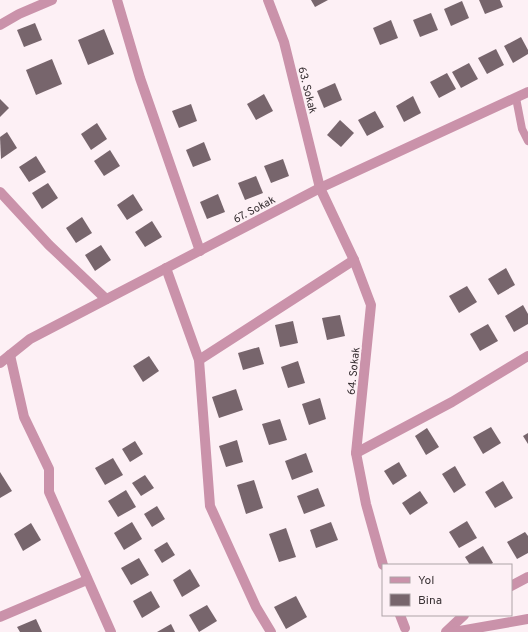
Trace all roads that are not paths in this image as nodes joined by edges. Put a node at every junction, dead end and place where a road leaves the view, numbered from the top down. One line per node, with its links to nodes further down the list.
1 (52, 0): 4 (street)
2 (117, 0): 10 (street)
3 (268, 0): 8 (street, 63. Sokak)
4 (0, 25)
5 (528, 92): 6 (street, 67. Sokak)
6 (516, 98): 7 (lane); 8 (street, 67. Sokak)
7 (528, 141)
8 (320, 188): 10 (street, 67. Sokak); 11 (street, 64. Sokak)
9 (0, 192): 13 (street)
10 (200, 251): 12 (street, 67. Sokak)
11 (354, 260): 16 (street); 18 (street, 64. Sokak)
12 (166, 268): 13 (street, 67. Sokak); 16 (street)
13 (106, 299): 14 (street, 67. Sokak)
14 (10, 355): 17 (street, 67. Sokak); 21 (street)
15 (528, 356): 18 (street)
16 (199, 360): 29 (street)
17 (0, 363)
18 (356, 453): 19 (street, 64. Sokak)
19 (383, 564)
20 (528, 576): 22 (street)
21 (86, 580): 25 (street); 28 (street)
22 (512, 585)
23 (400, 616): 27 (street)
24 (463, 616): 31 (street)
25 (0, 617)
26 (528, 618): 32 (street)
27 (404, 630): 30 (street)
28 (111, 632)
29 (271, 632)
30 (416, 632)
31 (446, 632)
32 (454, 632)

